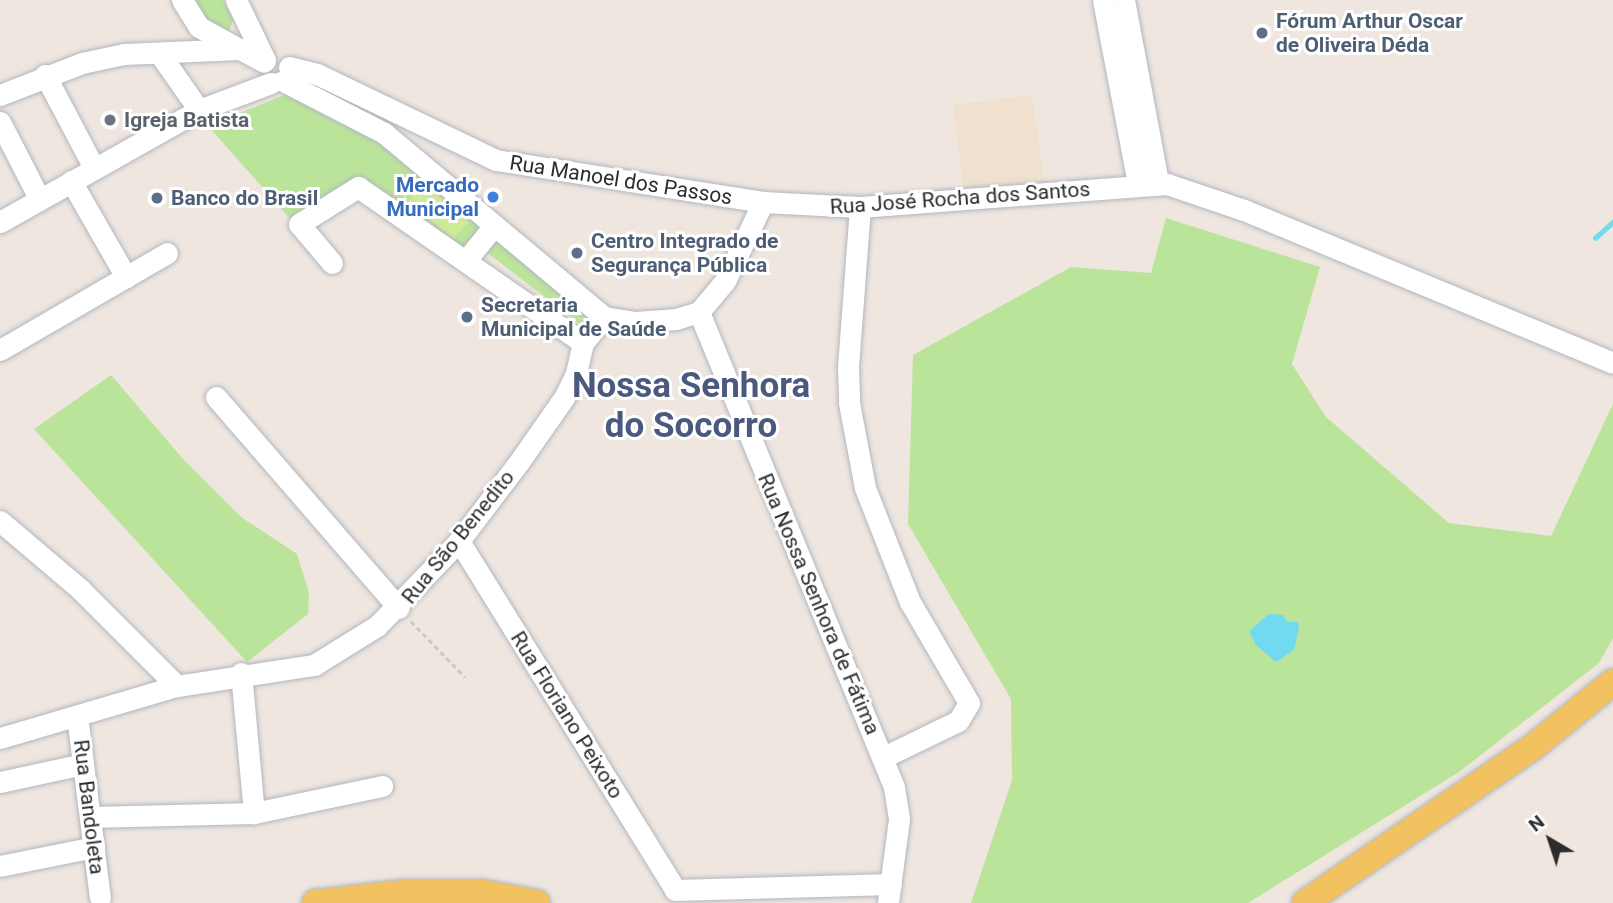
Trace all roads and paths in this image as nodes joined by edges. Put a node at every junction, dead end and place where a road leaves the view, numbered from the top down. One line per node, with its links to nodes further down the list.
1 (183, 0): 5 (street)
2 (236, 0): 5 (street)
3 (1103, 0): 14 (street)
4 (1124, 0): 14 (street)
5 (247, 41): 6 (street); 7 (street)
6 (159, 53): 8 (street); 10 (street)
7 (273, 69): 10 (street); 16 (street, Rua Manoel dos Passos); 19 (street)
8 (45, 75): 9 (street); 12 (street)
9 (0, 94)
10 (198, 110): 12 (street)
11 (0, 122): 15 (street)
12 (94, 168): 13 (street)
13 (71, 181): 15 (street); 23 (street)
14 (1148, 183): 17 (street, Rua José Rocha dos Santos); 28 (street)
15 (39, 198): 18 (street)
16 (763, 202): 17 (street, Rua José Rocha dos Santos); 24 (street)
17 (860, 207): 39 (street)
18 (0, 222)
19 (493, 227): 21 (street); 25 (street)
20 (167, 253): 23 (street)
21 (467, 259): 22 (street); 26 (street)
22 (332, 263)
23 (126, 277): 27 (street)
24 (699, 312): 25 (street); 39 (street, Rua Nossa Senhora de Fátima)
25 (604, 317): 26 (street, Rua São Benedito)
26 (583, 343): 31 (street, Rua São Benedito)
27 (0, 350)
28 (1613, 363)
29 (216, 397): 32 (street)
30 (0, 521): 36 (street)
31 (459, 541): 32 (street, Rua São Benedito); 47 (street, Rua Floriano Peixoto)
32 (399, 608): 33 (street, Rua São Benedito); 34 (path)
33 (241, 673): 36 (street, Rua São Benedito); 43 (street)
34 (466, 677)
35 (1613, 682): 51 (main road)
36 (177, 686): 37 (street, Rua São Benedito)
37 (78, 716): 38 (street, Rua São Benedito); 40 (street, Rua Bandoleta)
38 (0, 738)
39 (884, 757): 47 (street, Rua Nossa Senhora de Fátima)
40 (83, 764): 41 (street); 44 (street, Rua Bandoleta)
41 (0, 782)
42 (382, 786): 43 (street)
43 (254, 813): 44 (street)
44 (90, 817): 45 (street, Rua Bandoleta)
45 (94, 848): 46 (street); 48 (street, Rua Bandoleta)
46 (0, 866)
47 (890, 894)
48 (100, 898)
49 (316, 903): 50 (main road)
50 (537, 903)
51 (1305, 903)

